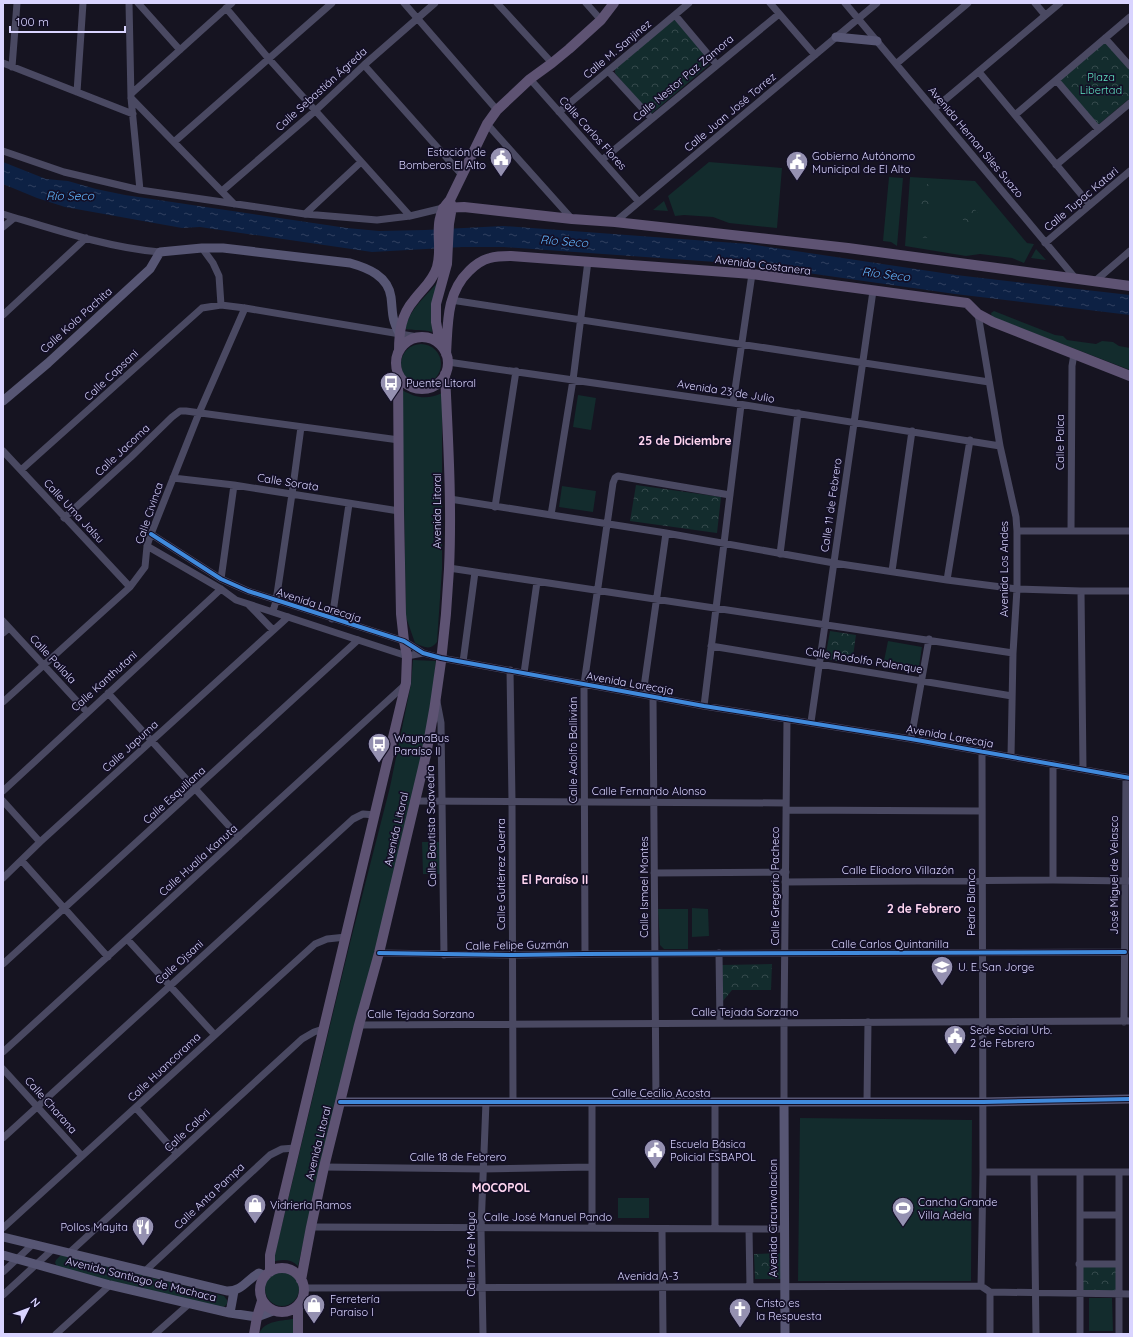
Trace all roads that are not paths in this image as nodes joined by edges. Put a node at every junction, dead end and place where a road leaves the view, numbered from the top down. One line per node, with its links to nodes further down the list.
1 (17, 3): 38 (street)
2 (84, 3): 43 (street)
3 (129, 3): 44 (street)
4 (138, 3): 29 (street)
5 (332, 3): 31 (street)
6 (404, 3): 23 (street)
7 (435, 3): 23 (street, Calle Sebastián Ágreda)
8 (497, 3): 33 (street)
9 (586, 3): 25 (street)
10 (614, 3): 25 (main road)
11 (690, 3): 20 (street, Calle M. Sanjinez)
12 (770, 3): 19 (street)
13 (845, 3): 24 (street, Avenida Hernan Siles Suazo)
14 (877, 3): 24 (street)
15 (968, 3): 34 (street)
16 (1035, 3): 21 (street)
17 (1060, 3): 21 (street)
18 (229, 5): 29 (street); 31 (street)
19 (779, 14): 30 (street); 36 (street, Calle Nestor Paz Zamora)
20 (675, 15): 36 (street); 39 (street, Calle M. Sanjinez)
21 (1045, 15): 40 (street)
22 (1130, 17): 27 (street)
23 (418, 18): 35 (street, Calle Sebastián Ágreda); 47 (street)
24 (858, 19): 26 (street, Calle Juan José Torrez); 28 (street, Avenida Hernan Siles Suazo)
25 (601, 20): 33 (main road)
26 (836, 37): 28 (street); 30 (street, Calle Juan José Torrez)
27 (1105, 38): 37 (street); 42 (street)
28 (877, 41): 34 (street, Avenida Hernan Siles Suazo)
29 (180, 50): 44 (street)
30 (815, 55): 64 (street, Calle Juan José Torrez)
31 (269, 59): 48 (street); 55 (street)
32 (3, 63): 38 (street)
33 (552, 64): 41 (main road)
34 (896, 64): 46 (street, Avenida Hernan Siles Suazo)
35 (364, 65): 48 (street, Calle Sebastián Ágreda); 61 (street)
36 (717, 65): 52 (street, Calle Nestor Paz Zamora)
37 (1130, 66)
38 (12, 67): 43 (street)
39 (608, 71): 49 (street, Calle M. Sanjinez); 52 (street)
40 (979, 72): 46 (street); 51 (street)
41 (530, 79): 47 (main road); 49 (street, Calle Carlos Flores)
42 (1056, 80): 51 (street); 54 (street)
43 (77, 92): 50 (street)
44 (131, 95): 50 (street); 55 (street)
45 (1130, 103): 54 (street)
46 (934, 109): 76 (street, Avenida Hernan Siles Suazo)
47 (497, 110): 53 (main road)
48 (315, 111): 58 (street); 63 (street, Calle Sebastián Ágreda)
49 (559, 112): 57 (street, Calle Carlos Flores)
50 (133, 114): 62 (street)
51 (1015, 115): 59 (street)
52 (652, 119): 57 (street, Calle Nestor Paz Zamora)
53 (487, 124): 61 (main road); 72 (street)
54 (1098, 130): 59 (street)
55 (174, 142): 63 (street)
56 (3, 151): 62 (street)
57 (602, 160): 64 (street, Calle Carlos Flores)
58 (361, 162): 69 (street); 70 (street)
59 (1056, 165): 67 (street)
60 (1130, 171): 67 (street, Calle Tupac Katari)
61 (462, 175): 66 (main road)
62 (140, 190): 65 (street)
63 (222, 192): 65 (street)
64 (639, 202): 73 (street, Calle Juan José Torrez)
65 (234, 204): 69 (street)
66 (448, 205): 70 (street); 72 (main road); 80 (main road)
67 (1090, 205): 76 (street, Calle Tupac Katari)
68 (3, 214): 71 (street)
69 (305, 214): 70 (street)
70 (410, 216)
71 (14, 218): 74 (street); 75 (street)
72 (572, 219): 73 (main road)
73 (615, 222): 83 (main road)
74 (3, 227)
75 (86, 238): 79 (street); 91 (street)
76 (1045, 243): 83 (street, Avenida Hernan Siles Suazo)
77 (202, 248): 79 (street); 88 (street); 93 (street)
78 (1130, 251): 84 (street)
79 (160, 252): 107 (street, Calle Kola Pachita)
80 (443, 256): 93 (main road); 95 (main road)
81 (588, 261): 82 (main road, Avenida Costanera); 87 (main road, Avenida Costanera); 92 (street)
82 (752, 274): 86 (main road, Avenida Costanera); 96 (street)
83 (1076, 279): 84 (main road)
84 (1094, 282): 85 (main road)
85 (1130, 286)
86 (873, 291): 90 (main road, Avenida Costanera); 100 (street, Calle 11 de Febrero)
87 (451, 300): 92 (street); 99 (main road, Avenida Costanera)
88 (221, 305): 89 (street, Calle Capsani); 119 (street, Calle Capsani)
89 (245, 308): 93 (street, Calle Capsani); 110 (street, Calle Civinca)
90 (978, 314): 98 (main road, Avenida Costanera); 106 (street, Avenida Los Andes)
91 (3, 315)
92 (580, 320): 96 (street); 105 (street)
93 (399, 333): 94 (street, Calle Capsani); 97 (main road)
94 (418, 337): 95 (main road); 97 (main road)
95 (440, 344): 99 (main road)
96 (742, 345): 100 (street); 108 (street)
97 (399, 351): 102 (main road)
98 (1074, 354): 104 (main road, Avenida Costanera); 132 (street, Calle Palca)
99 (447, 358): 101 (street, Avenida 23 de Julio); 103 (main road)
100 (862, 363): 106 (street); 112 (street, Calle 11 de Febrero)
101 (516, 371): 105 (street, Avenida 23 de Julio); 126 (street)
102 (398, 374): 103 (main road); 115 (main road, Avenida Litoral)
103 (445, 374): 124 (main road, Avenida Litoral)
104 (1130, 376)
105 (573, 380): 108 (street, Avenida 23 de Julio); 128 (street)
106 (989, 382): 117 (street, Avenida Los Andes)
107 (3, 401)
108 (733, 403): 109 (street, Avenida 23 de Julio)
109 (741, 404): 111 (street, Avenida 23 de Julio); 123 (street)
110 (199, 413): 113 (street, Calle Jacoma); 120 (street, Calle Civinca); 129 (street, Calle Jacoma)
111 (798, 414): 112 (street, Avenida 23 de Julio); 138 (street)
112 (854, 422): 114 (street, Avenida 23 de Julio); 139 (street, Calle 11 de Febrero)
113 (301, 427): 115 (street, Calle Jacoma); 122 (street)
114 (912, 431): 116 (street, Avenida 23 de Julio); 142 (street)
115 (399, 440): 127 (main road, Avenida Litoral)
116 (970, 440): 117 (street, Avenida 23 de Julio); 144 (street)
117 (1000, 446): 131 (street, Avenida Los Andes)
118 (3, 451): 119 (street, Calle Uma Jalsu)
119 (21, 470): 129 (street, Calle Uma Jalsu)
120 (173, 478): 121 (street, Calle Sorata); 135 (street, Calle Civinca)
121 (234, 485): 122 (street, Calle Sorata); 143 (street)
122 (292, 494): 125 (street, Calle Sorata); 153 (street)
123 (730, 496): 130 (street, Calle Adolfo Ballivián); 136 (street)
124 (450, 499): 126 (street); 140 (main road, Avenida Litoral)
125 (349, 504): 127 (street, Calle Sorata); 158 (street)
126 (496, 507): 128 (street)
127 (399, 511): 166 (main road, Avenida Litoral)
128 (551, 515): 130 (street)
129 (64, 518): 146 (street, Calle Uma Jalsu)
130 (607, 524): 134 (street); 149 (street, Calle Adolfo Ballivián)
131 (1017, 531): 132 (street); 148 (street, Avenida Los Andes)
132 (1071, 531): 133 (street)
133 (1130, 531)
134 (666, 533): 136 (street); 152 (street)
135 (151, 534): 137 (street, Calle Civinca); 143 (street, Avenida Larecaja)
136 (724, 544): 138 (street); 155 (street)
137 (147, 546): 146 (street, Calle Civinca); 147 (street, Avenida Larecaja)
138 (780, 554): 139 (street)
139 (834, 563): 142 (street); 160 (street, Calle 11 de Febrero)
140 (449, 568): 141 (street); 171 (main road, Avenida Litoral)
141 (475, 572): 145 (street); 172 (street)
142 (892, 572): 144 (street)
143 (221, 579): 153 (street, Avenida Larecaja)
144 (947, 580): 148 (street)
145 (537, 582): 149 (street); 176 (street)
146 (130, 586): 174 (street, Calle Civinca)
147 (221, 589): 154 (street, Avenida Larecaja); 180 (street, Calle Kanthutani)
148 (1017, 589): 150 (street); 169 (street, Avenida Los Andes)
149 (597, 591): 152 (street); 179 (street, Calle Adolfo Ballivián)
150 (1081, 591): 151 (street); 195 (street)
151 (1130, 591)
152 (656, 600): 155 (street); 181 (street)
153 (276, 601): 156 (street); 158 (street, Avenida Larecaja)
154 (249, 605): 156 (street, Avenida Larecaja); 162 (street)
155 (716, 608): 160 (street); 167 (street)
156 (273, 611): 157 (street, Avenida Larecaja)
157 (288, 617): 162 (street, Calle Japuma); 165 (street, Avenida Larecaja)
158 (332, 619): 166 (street, Avenida Larecaja)
159 (3, 621): 161 (street, Calle Pailala)
160 (825, 625): 164 (street); 173 (street, Calle 11 de Febrero)
161 (9, 628): 163 (street); 174 (street, Calle Pailala)
162 (273, 630): 191 (street, Calle Japuma)
163 (3, 633)
164 (929, 639): 169 (street); 177 (street)
165 (358, 640): 170 (street, Avenida Larecaja); 197 (street, Calle Esquillana)
166 (404, 641): 168 (street, Avenida Larecaja); 170 (main road, Avenida Litoral)
167 (712, 646): 173 (street, Calle Rodolfo Palenque); 186 (street)
168 (423, 653): 170 (street, Avenida Larecaja); 171 (street, Avenida Larecaja)
169 (1013, 653): 183 (street, Avenida Los Andes)
170 (407, 656): 178 (main road, Avenida Litoral)
171 (442, 658): 172 (street, Avenida Larecaja); 184 (main road, Avenida Litoral)
172 (463, 662): 175 (street, Avenida Larecaja)
173 (819, 664): 177 (street, Calle Rodolfo Palenque); 189 (street, Calle 11 de Febrero)
174 (43, 665): 185 (street, Calle Civinca); 187 (street, Calle Pailala)
175 (510, 670): 176 (street, Avenida Larecaja); 202 (street, Calle Gutiérrez Guerra)
176 (524, 673): 179 (street, Avenida Larecaja)
177 (921, 680): 183 (street, Calle Rodolfo Palenque); 190 (street)
178 (406, 683): 208 (main road, Avenida Litoral); 209 (street, Calle Hualla Kanuta)
179 (584, 684): 181 (street, Avenida Larecaja); 203 (street, Calle Adolfo Ballivián)
180 (108, 693): 187 (street, Calle Kanthutani); 191 (street)
181 (642, 694): 182 (street, Avenida Larecaja)
182 (653, 696): 186 (street, Avenida Larecaja); 204 (street, Calle Ismael Montes)
183 (1012, 696): 193 (street, Avenida Los Andes)
184 (436, 698): 200 (main road, Avenida Litoral); 201 (street, Calle Bautista Saavedra)
185 (3, 702)
186 (704, 706): 188 (street, Avenida Larecaja)
187 (87, 712): 198 (street, Calle Kanthutani)
188 (787, 719): 189 (street, Avenida Larecaja); 205 (street, Calle Gregorio Pacheco)
189 (811, 722): 190 (street, Avenida Larecaja)
190 (911, 739): 192 (street, Avenida Larecaja)
191 (152, 741): 197 (street); 210 (street, Calle Japuma)
192 (982, 751): 193 (street, Avenida Larecaja); 207 (street, Pedro Blanco)
193 (1012, 756): 194 (street, Avenida Larecaja)
194 (1053, 764): 195 (street, Avenida Larecaja); 215 (street)
195 (1083, 769): 196 (street, Avenida Larecaja)
196 (1128, 777): 217 (street, José Miguel de Velasco)
197 (196, 790): 209 (street); 219 (street, Calle Esquillana)
198 (3, 791)
199 (3, 801): 210 (street)
200 (415, 801): 201 (street, Calle Fernando Alonso); 226 (main road, Avenida Litoral)
201 (441, 801): 202 (street, Calle Fernando Alonso); 229 (street, Calle Bautista Saavedra)
202 (512, 801): 203 (street, Calle Fernando Alonso); 230 (street, Calle Gutiérrez Guerra)
203 (584, 802): 204 (street, Calle Fernando Alonso); 227 (street, Calle Adolfo Ballivián)
204 (654, 802): 205 (street, Calle Fernando Alonso); 213 (street, Calle Ismael Montes)
205 (786, 802): 206 (street, Calle Gregorio Pacheco)
206 (786, 810): 207 (street); 212 (street, Calle Gregorio Pacheco)
207 (982, 811): 216 (street, Pedro Blanco)
208 (375, 815): 220 (main road, Avenida Litoral); 233 (street, Calle Ojsani)
209 (239, 837): 221 (street, Calle Hualla Kanuta)
210 (40, 842): 211 (street, Calle Japuma)
211 (22, 861): 214 (street, Calle Japuma); 219 (street)
212 (786, 872): 213 (street); 218 (street, Calle Gregorio Pacheco)
213 (654, 874): 228 (street, Calle Ismael Montes)
214 (3, 878)
215 (1053, 880): 216 (street, Calle Eliodoro Villazón); 217 (street, Calle Eliodoro Villazón)
216 (982, 881): 218 (street, Calle Eliodoro Villazón); 222 (street, Pedro Blanco)
217 (1128, 881): 223 (street, José Miguel de Velasco)
218 (785, 882): 225 (street, Calle Gregorio Pacheco)
219 (64, 909): 231 (street); 232 (street, Calle Esquillana)
220 (346, 937): 242 (main road, Avenida Litoral); 243 (street, Calle Huancorama)
221 (127, 938): 231 (street, Calle Hualla Kanuta); 233 (street)
222 (982, 952): 223 (street, Calle Carlos Quintanilla); 225 (street, Calle Carlos Quintanilla); 235 (street, Pedro Blanco)
223 (1125, 952): 236 (street, José Miguel de Velasco)
224 (720, 953): 225 (street, Calle Carlos Quintanilla); 228 (street, Calle Carlos Quintanilla); 238 (street)
225 (785, 953): 239 (street, Calle Gregorio Pacheco)
226 (379, 954): 229 (street, Calle Felipe Guzmán); 241 (main road, Avenida Litoral)
227 (585, 954): 228 (street, Calle Felipe Guzmán); 230 (street, Calle Felipe Guzmán)
228 (655, 954): 237 (street, Calle Ismael Montes)
229 (444, 955): 230 (street, Calle Felipe Guzmán)
230 (512, 956): 240 (street, Calle Gutiérrez Guerra)
231 (108, 957): 244 (street, Calle Hualla Kanuta)
232 (3, 964)
233 (170, 986): 243 (street); 256 (street, Calle Ojsani)
234 (868, 1022): 235 (street, Calle Tejada Sorzano); 239 (street, Calle Tejada Sorzano); 254 (street)
235 (982, 1022): 236 (street, Calle Tejada Sorzano); 255 (street, Pedro Blanco)
236 (1127, 1022)
237 (656, 1023): 238 (street, Calle Tejada Sorzano); 240 (street, Calle Tejada Sorzano); 251 (street, Calle Ismael Montes)
238 (720, 1023): 239 (street, Calle Tejada Sorzano)
239 (784, 1023): 253 (street, Calle Gregorio Pacheco)
240 (512, 1024): 241 (street, Calle Tejada Sorzano); 249 (street, Calle Gutiérrez Guerra)
241 (360, 1025): 247 (main road, Avenida Litoral)
242 (323, 1030): 259 (main road, Avenida Litoral); 260 (street, Calle Calori)
243 (214, 1034): 257 (street, Calle Huancorama)
244 (3, 1052)
245 (3, 1069): 256 (street, Calle Charana)
246 (1130, 1099): 255 (street, Calle Cecilio Acosta)
247 (340, 1102): 248 (street, Calle Cecilio Acosta); 262 (main road, Avenida Litoral)
248 (486, 1102): 249 (street, Calle Cecilio Acosta); 264 (street, Calle 17 de Mayo)
249 (512, 1102): 250 (street, Calle Cecilio Acosta)
250 (592, 1102): 251 (street, Calle Cecilio Acosta); 263 (street)
251 (656, 1102): 252 (street, Calle Cecilio Acosta)
252 (715, 1102): 253 (street, Calle Cecilio Acosta); 277 (street)
253 (784, 1102): 254 (street, Calle Cecilio Acosta); 279 (street, Avenida Circunvalacion)
254 (867, 1102): 255 (street, Calle Cecilio Acosta)
255 (982, 1102): 265 (street, Pedro Blanco)
256 (37, 1106): 258 (street, Calle Ojsani); 261 (street, Calle Charana)
257 (136, 1108): 260 (street); 261 (street, Calle Huancorama)
258 (3, 1138)
259 (295, 1148): 290 (street, Calle Anta Pampa); 291 (main road, Avenida Litoral)
260 (177, 1154): 283 (street, Calle Calori)
261 (82, 1156): 273 (street, Calle Huancorama)
262 (324, 1167): 264 (street, Calle 18 de Febrero); 272 (main road, Avenida Litoral)
263 (592, 1167): 264 (street, Calle 18 de Febrero); 275 (street)
264 (483, 1169): 274 (street, Calle 17 de Mayo)
265 (983, 1172): 266 (street); 296 (street, Pedro Blanco)
266 (1034, 1172): 267 (street); 301 (street)
267 (1080, 1172): 268 (street); 270 (street)
268 (1119, 1172): 269 (street); 271 (street)
269 (1130, 1172)
270 (1080, 1215): 271 (street); 287 (street)
271 (1119, 1215): 288 (street)
272 (311, 1227): 274 (street, Calle José Manuel Pando); 292 (main road, Avenida Litoral)
273 (3, 1228)
274 (482, 1228): 275 (street, Calle José Manuel Pando); 298 (street, Calle 17 de Mayo)
275 (592, 1228): 276 (street, Calle José Manuel Pando)
276 (662, 1229): 277 (street, Calle José Manuel Pando); 297 (street)
277 (715, 1229): 278 (street, Calle José Manuel Pando)
278 (749, 1229): 279 (street, Calle José Manuel Pando); 294 (street)
279 (785, 1229): 295 (street, Avenida Circunvalacion)
280 (3, 1237): 281 (street, Avenida Santiago de Machaca)
281 (33, 1244): 282 (street, Avenida Santiago de Machaca); 285 (street)
282 (53, 1249): 283 (street, Avenida Santiago de Machaca); 286 (street)
283 (69, 1253): 290 (street, Avenida Santiago de Machaca)
284 (3, 1255): 285 (street, Avenida Santiago de Machaca)
285 (18, 1259): 286 (street, Avenida Santiago de Machaca); 289 (street)
286 (36, 1264): 293 (street, Avenida Santiago de Machaca); 305 (street)
287 (1079, 1264): 288 (street); 302 (street)
288 (1119, 1264): 303 (street)
289 (3, 1272)
290 (144, 1272): 299 (street, Avenida Santiago de Machaca)
291 (268, 1274): 292 (main road); 299 (street); 306 (main road)
292 (303, 1284): 298 (street, Avenida A-3); 308 (main road)
293 (110, 1285): 307 (street, Avenida Santiago de Machaca); 313 (street)
294 (750, 1286): 295 (street, Avenida A-3); 297 (street, Avenida A-3)
295 (785, 1286): 296 (street, Avenida A-3); 318 (street, Avenida Circunvalacion)
296 (981, 1286): 300 (street)
297 (662, 1287): 298 (street, Avenida A-3); 317 (street)
298 (482, 1288): 316 (street, Calle 17 de Mayo)
299 (234, 1292): 310 (street)
300 (990, 1292): 301 (street); 319 (street)
301 (1036, 1293): 302 (street); 320 (street)
302 (1079, 1293): 303 (street); 321 (street)
303 (1119, 1293): 304 (street); 322 (street)
304 (1130, 1294)
305 (3, 1295)
306 (262, 1301): 309 (main road); 311 (main road)
307 (189, 1304): 310 (street, Avenida Santiago de Machaca); 314 (street)
308 (298, 1305): 309 (main road); 315 (main road)
309 (273, 1311): 311 (street, Avenida Santiago de Machaca)
310 (230, 1313): 311 (street, Avenida Santiago de Machaca)
311 (257, 1317): 312 (main road)
312 (252, 1332)
313 (56, 1334)
314 (155, 1334)
315 (298, 1334)
316 (483, 1334)
317 (663, 1334)
318 (785, 1334)
319 (990, 1334)
320 (1036, 1334)
321 (1080, 1334)
322 (1119, 1334)

